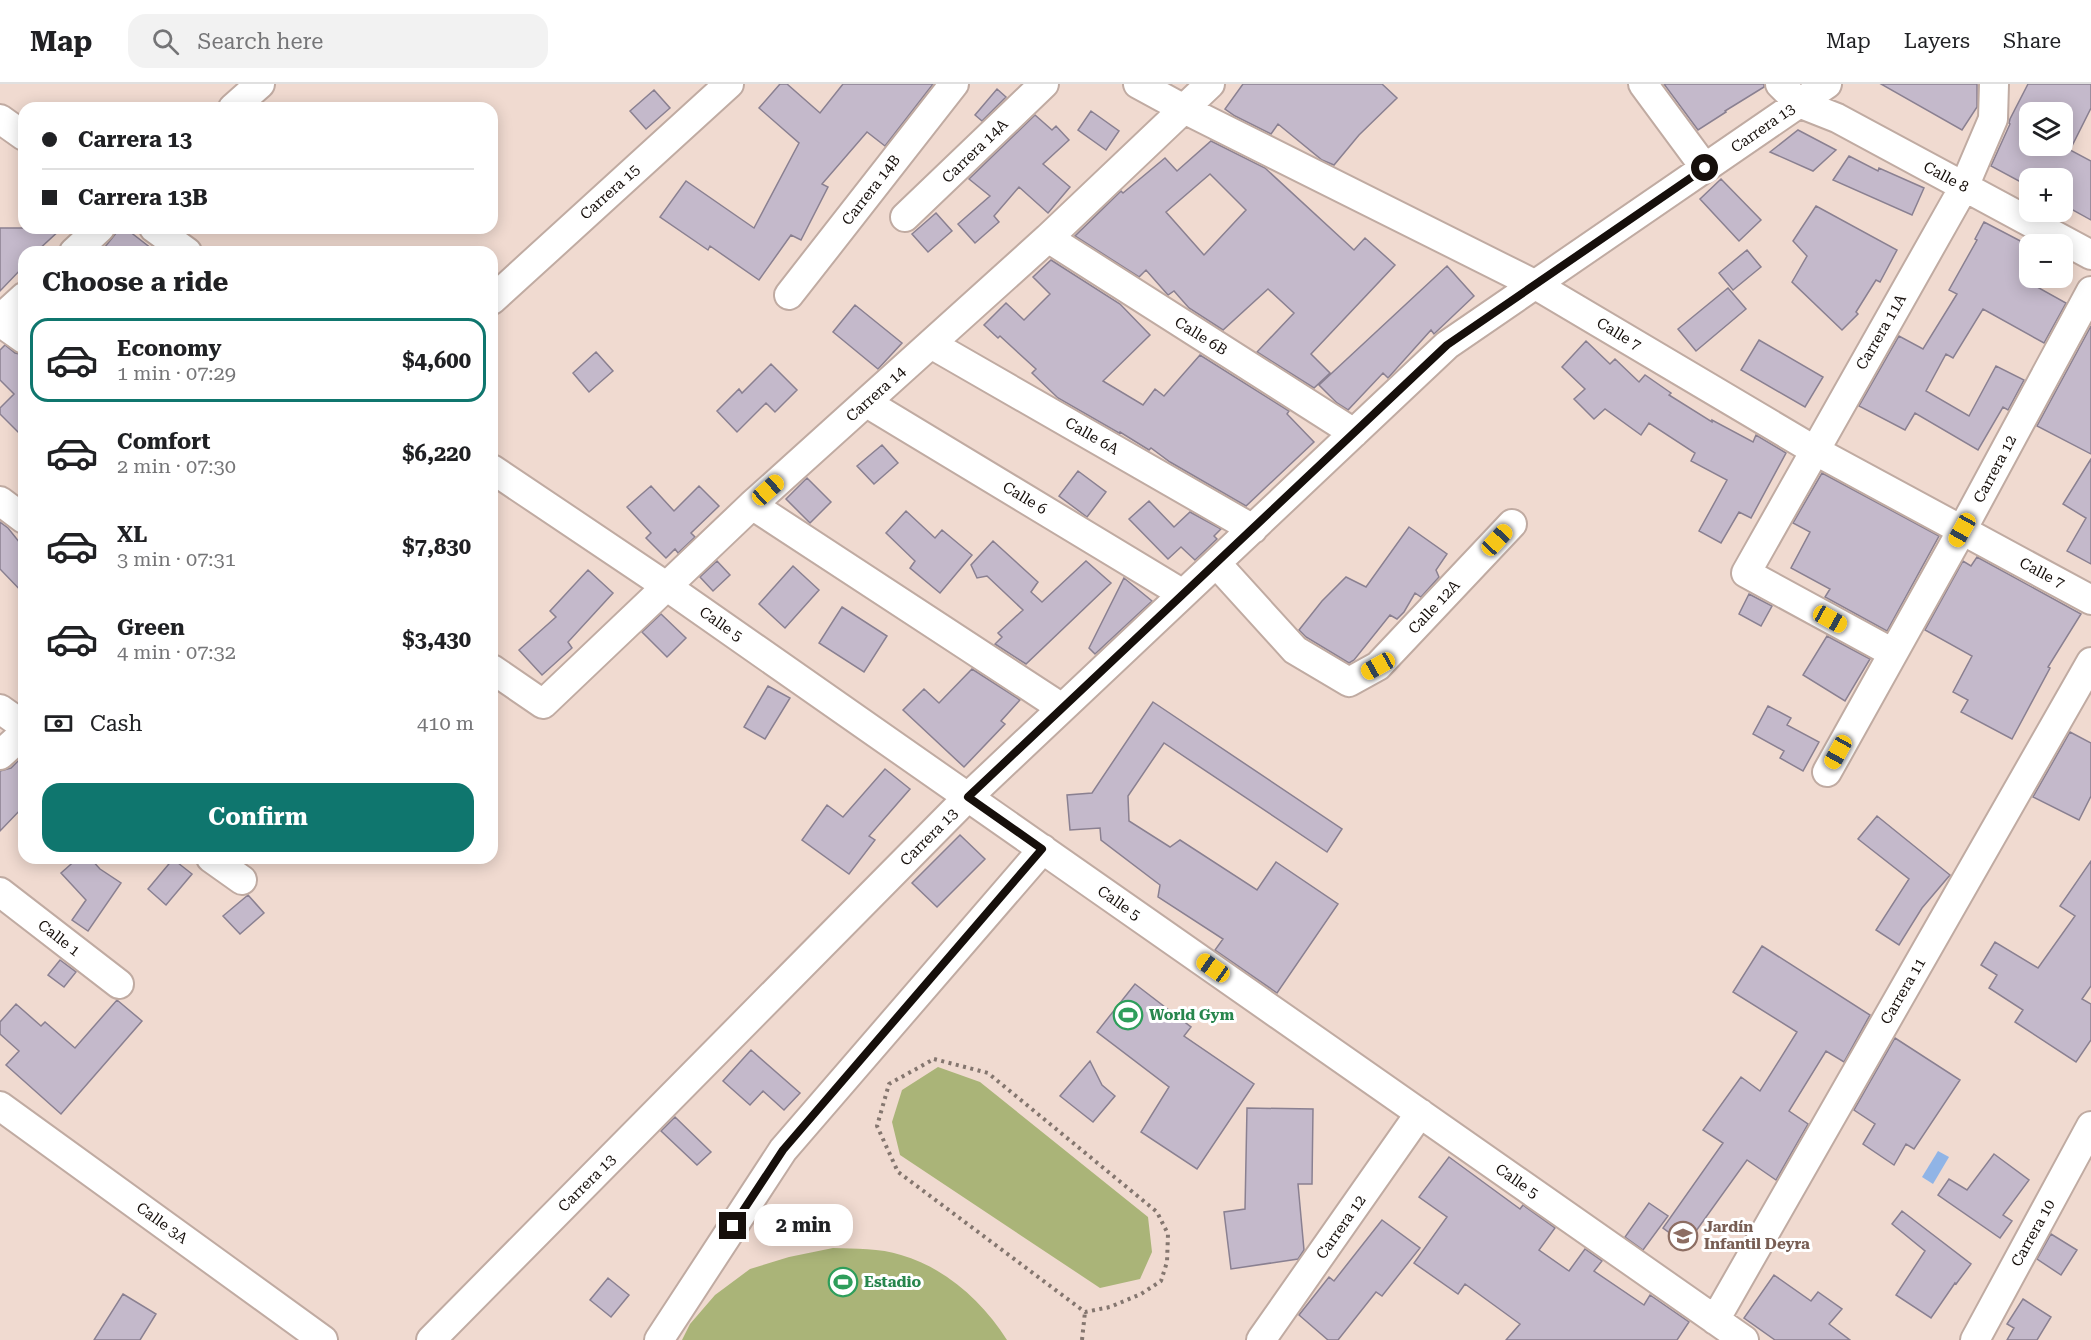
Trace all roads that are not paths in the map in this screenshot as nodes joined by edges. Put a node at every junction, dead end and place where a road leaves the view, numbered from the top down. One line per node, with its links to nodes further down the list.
1 (260, 84): 11 (street)
2 (729, 84): 26 (street, Carrera 15)
3 (954, 84): 27 (street, Carrera 14B)
4 (1044, 84): 17 (street, Carrera 14A)
5 (1138, 84): 12 (street, Calle 7)
6 (1210, 84): 12 (street, Carrera 14)
7 (1643, 84): 15 (street)
8 (1827, 84): 10 (street, Carrera 13)
9 (1994, 84): 16 (street, Carrera 11A)
10 (1789, 94): 15 (street, Carrera 13); 16 (street, Calle 8)
11 (240, 102)
12 (1184, 109): 20 (street, Carrera 14); 24 (street, Calle 7)
13 (0, 119): 14 (street)
14 (18, 132)
15 (1705, 168): 24 (street, Carrera 13)
16 (1964, 187): 23 (street, Calle 8); 34 (street, Carrera 11A)
17 (905, 217)
18 (94, 234): 21 (street)
19 (162, 234): 22 (street)
20 (1048, 238): 31 (street, Carrera 14); 33 (street, Calle 6B)
21 (80, 246)
22 (179, 246)
23 (2091, 255)
24 (1534, 284): 33 (street, Carrera 13); 34 (street, Calle 7)
25 (2091, 291): 41 (street, Carrera 12)
26 (498, 295)
27 (789, 295)
28 (18, 303): 29 (street)
29 (0, 320): 30 (street)
30 (18, 334)
31 (931, 344): 32 (street, Carrera 14); 40 (street, Calle 6A)
32 (867, 402): 37 (street, Carrera 14); 44 (street, Calle 6)
33 (1354, 433): 40 (street, Carrera 13)
34 (1814, 450): 41 (street, Calle 7); 46 (street, Carrera 11A)
35 (498, 473): 43 (street, Calle 5)
36 (0, 501): 38 (street)
37 (752, 505): 43 (street, Carrera 14); 49 (street)
38 (18, 514)
39 (1512, 524): 42 (street, Calle 12A)
40 (1252, 529): 42 (street, Carrera 13)
41 (1962, 530): 45 (street, Calle 7); 46 (street, Carrera 12)
42 (1216, 563): 44 (street, Carrera 13)
43 (666, 585): 48 (street, Carrera 14); 55 (street, Calle 5)
44 (1183, 594): 49 (street, Carrera 13)
45 (2091, 600)
46 (1893, 653): 54 (street, Carrera 12)
47 (2091, 662): 64 (street, Carrera 11)
48 (498, 673)
49 (1062, 708): 55 (street, Carrera 13)
50 (0, 709): 51 (street)
51 (18, 722)
52 (18, 738): 53 (street)
53 (0, 755)
54 (1827, 772)
55 (968, 797): 56 (street, Calle 5); 66 (street, Carrera 13)
56 (1042, 849): 62 (street, Calle 5); 67 (street)
57 (219, 864): 58 (street)
58 (242, 880)
59 (0, 892): 60 (street, Calle 1)
60 (119, 984)
61 (0, 1106): 65 (street, Calle 3A)
62 (1420, 1113): 64 (street, Calle 5); 68 (street, Carrera 12)
63 (2091, 1126): 70 (street, Carrera 10)
64 (1715, 1320): 69 (street, Calle 5)
65 (323, 1340)
66 (431, 1340)
67 (659, 1340)
68 (1261, 1340)
69 (1744, 1340)
70 (1975, 1340)

